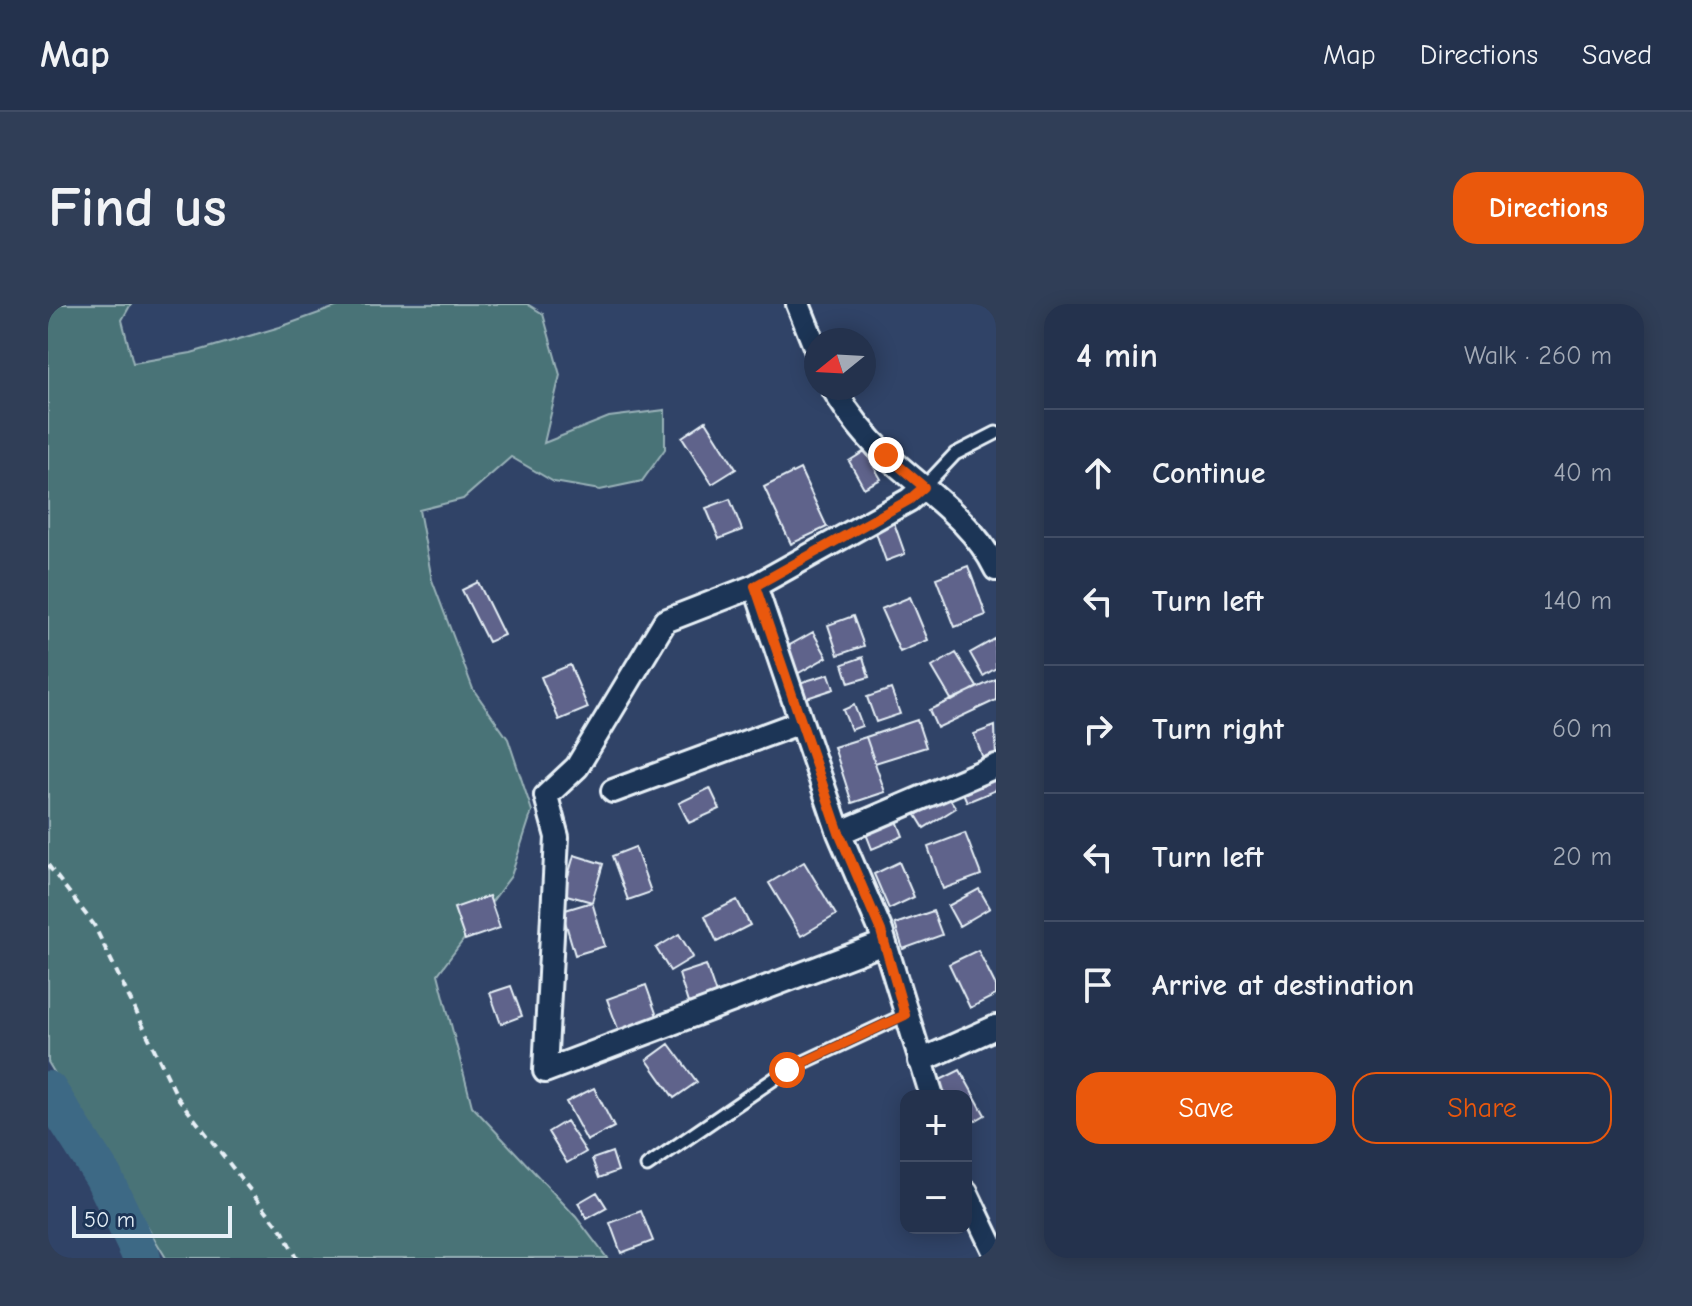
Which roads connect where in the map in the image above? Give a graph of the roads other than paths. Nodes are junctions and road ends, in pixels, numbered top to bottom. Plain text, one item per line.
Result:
1 (798, 304) edge
2 (808, 328) edge
3 (841, 400) edge
4 (996, 433) edge
5 (924, 487) junction
6 (996, 569) edge
7 (755, 586) junction
8 (801, 722) junction
9 (996, 766) edge
10 (613, 791) dead end
11 (839, 833) junction
12 (884, 943) junction
13 (905, 1015) junction
14 (996, 1027) edge
15 (920, 1061) junction
16 (930, 1090) edge
17 (647, 1166) dead end
18 (972, 1205) edge
19 (996, 1255) edge

1 - 2 street
3 - 5 street
4 - 5 lane
5 - 6 street
5 - 7 street
7 - 8 street
7 - 12 street
8 - 10 street
8 - 11 street
9 - 11 street
11 - 12 street
12 - 13 street
13 - 15 street
13 - 17 lane
14 - 15 street
15 - 16 street
18 - 19 street

